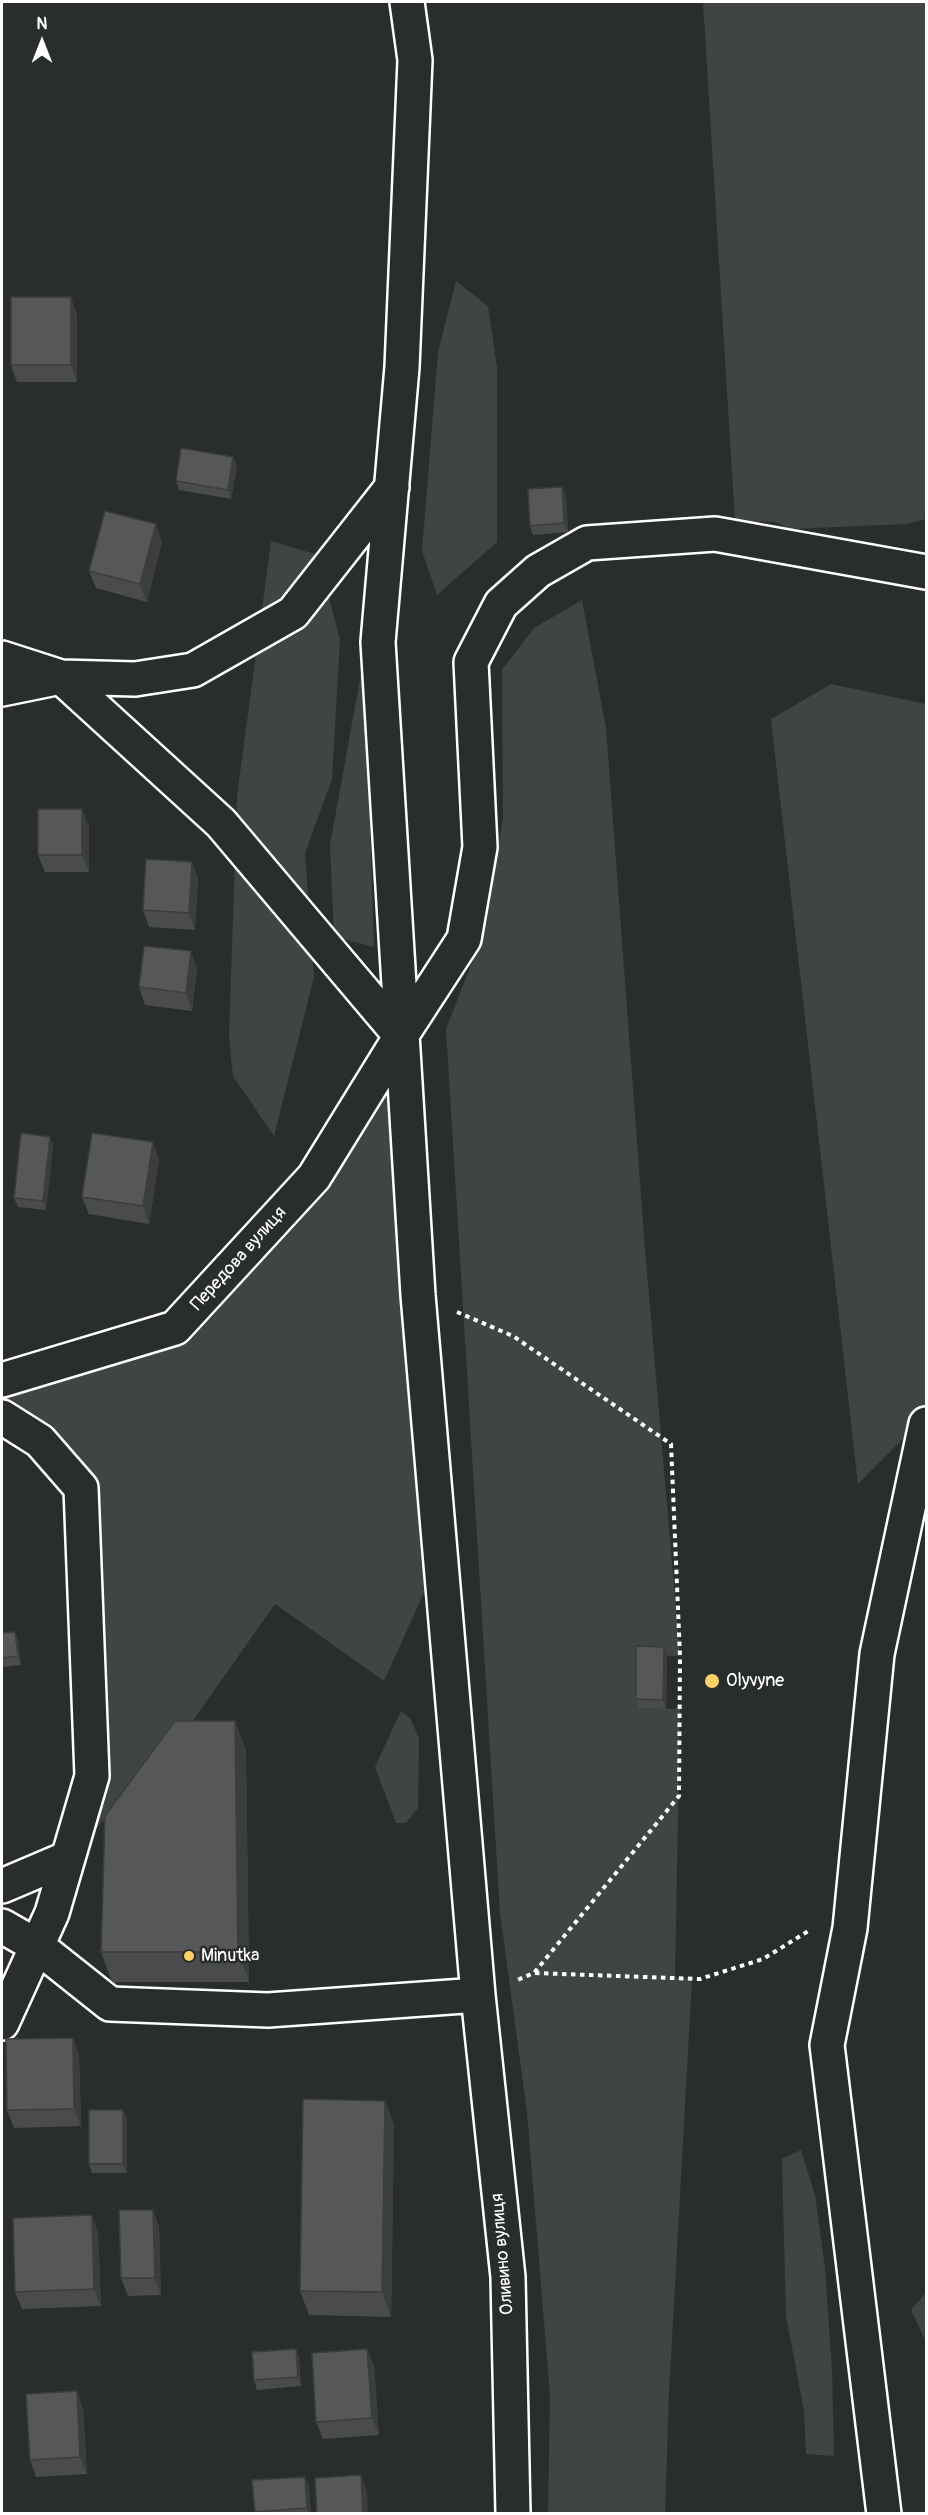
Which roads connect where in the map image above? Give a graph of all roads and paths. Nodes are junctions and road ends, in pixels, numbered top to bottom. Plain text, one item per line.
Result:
1 (407, 2) edge
2 (392, 487) junction
3 (927, 572) edge
4 (2, 658) edge
5 (61, 677) junction
6 (2, 689) edge
7 (401, 1036) junction
8 (418, 1295) junction
9 (2, 1380) edge
10 (2, 1417) edge
11 (927, 1424) edge
12 (68, 1858) junction
13 (2, 1886) edge
14 (854, 1894) junction
15 (2, 1926) edge
16 (37, 1946) junction
17 (534, 1973) junction
18 (478, 1995) junction
19 (2, 2023) edge
20 (513, 2514) edge
21 (884, 2514) edge

1 - 2 street, Оливино вулиця
2 - 5 street
2 - 7 street, Оливино вулиця
3 - 7 street, Передова вулиця
4 - 5 street
5 - 6 street
5 - 7 street
7 - 8 street, Оливино вулиця
7 - 9 street, Передова вулиця
8 - 17 path
8 - 18 street, Оливино вулиця
10 - 12 street
11 - 14 street
12 - 13 street
12 - 16 street
14 - 17 path
14 - 21 street
15 - 16 street
16 - 18 street
16 - 19 street
17 - 18 path
18 - 20 street, Оливино вулиця

